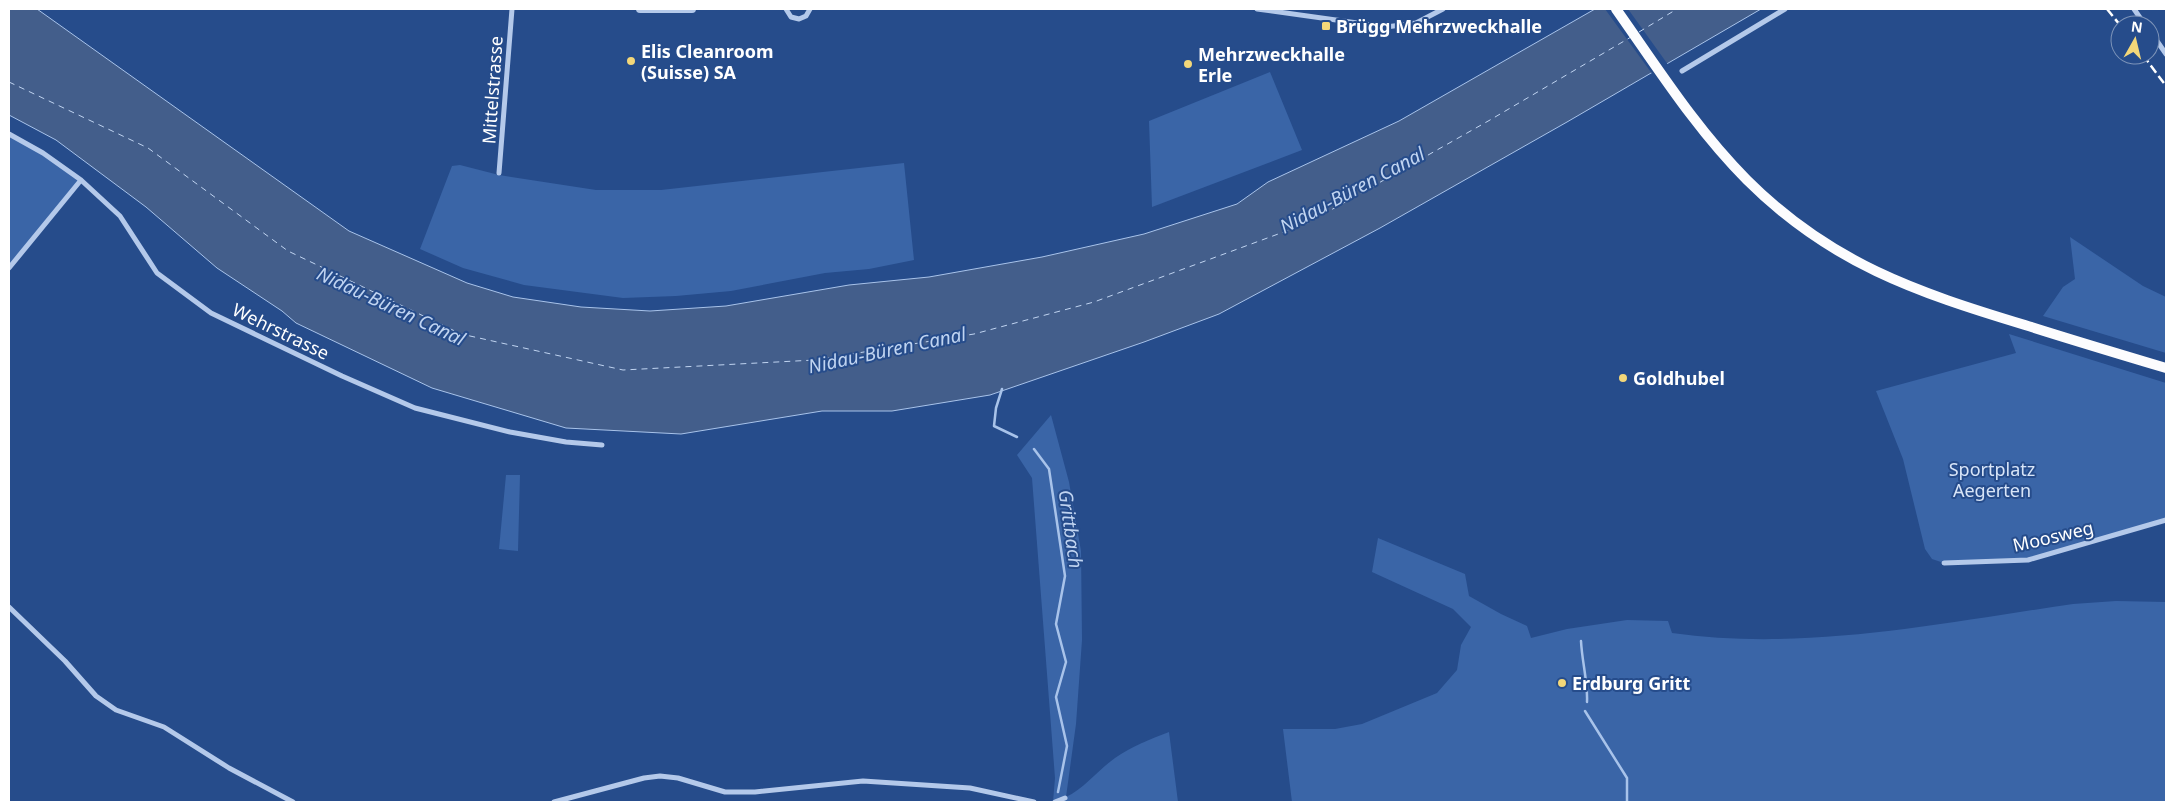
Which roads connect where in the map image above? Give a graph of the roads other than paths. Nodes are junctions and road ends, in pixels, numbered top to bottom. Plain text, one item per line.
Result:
1 (512, 9) edge
2 (640, 9) edge
3 (692, 9) edge
4 (786, 9) edge
5 (810, 9) edge
6 (1257, 9) edge
7 (1443, 9) edge
8 (1616, 9) edge
9 (1784, 9) edge
10 (1682, 71) dead end
11 (9, 134) edge
12 (499, 173) dead end
13 (82, 180) junction
14 (9, 268) edge
15 (2166, 368) edge
16 (602, 445) dead end
17 (2166, 520) edge
18 (1944, 563) dead end
19 (9, 607) edge
20 (1066, 798) dead end
21 (293, 802) edge
22 (554, 802) edge
23 (1034, 802) edge
24 (1056, 802) edge

1 - 12 street, Mittelstrasse
2 - 3 street
4 - 5 street
6 - 7 street
8 - 15 highway
9 - 10 street
11 - 13 street, Wehrstrasse
13 - 14 street
13 - 16 street, Wehrstrasse
17 - 18 street, Moosweg
19 - 21 street
20 - 24 street
22 - 23 street

